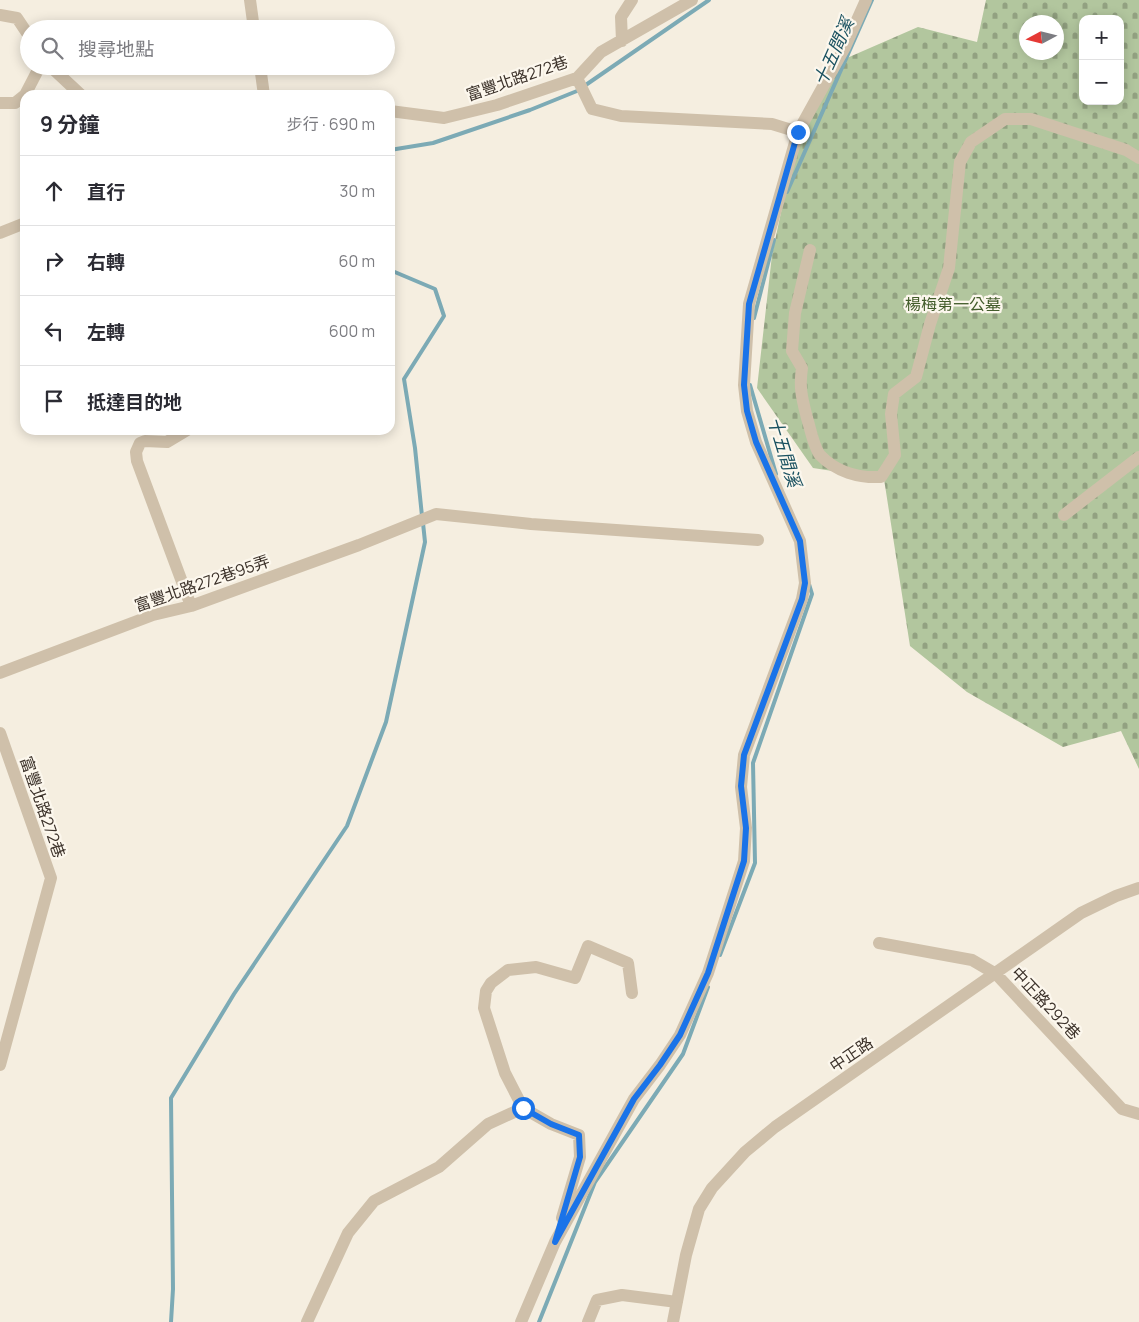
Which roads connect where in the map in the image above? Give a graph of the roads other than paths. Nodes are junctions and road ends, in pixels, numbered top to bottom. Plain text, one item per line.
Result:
1 (250, 0) edge
2 (632, 0) edge
3 (692, 0) edge
4 (866, 0) edge
5 (0, 15) edge
6 (253, 20) edge
7 (20, 22) edge
8 (622, 41) junction
9 (35, 75) edge
10 (59, 75) edge
11 (261, 75) edge
12 (577, 79) junction
13 (28, 90) edge
14 (75, 90) edge
15 (263, 90) edge
16 (20, 99) edge
17 (0, 103) edge
18 (395, 112) edge
19 (798, 132) junction
20 (1139, 158) edge
21 (20, 226) edge
22 (0, 232) edge
23 (810, 250) dead end
24 (179, 435) edge
25 (1139, 457) edge
26 (1064, 515) dead end
27 (758, 540) dead end
28 (192, 606) junction
29 (0, 674) edge
30 (0, 733) edge
31 (1139, 888) edge
32 (879, 943) dead end
33 (996, 974) junction
34 (632, 993) dead end
35 (0, 1065) edge
36 (523, 1108) junction
37 (1139, 1114) edge
38 (555, 1242) junction
39 (677, 1302) junction
40 (307, 1322) edge
41 (521, 1322) edge
42 (588, 1322) edge
43 (673, 1322) edge

1 - 6 street
2 - 8 street
3 - 8 street, 富豐北路272巷
4 - 19 street
5 - 7 street
8 - 12 street, 富豐北路272巷
9 - 13 street
10 - 14 street
11 - 15 street
12 - 18 street, 富豐北路272巷
12 - 19 street
16 - 17 street
19 - 38 street
20 - 23 street
21 - 22 street
24 - 28 street
25 - 26 street
27 - 28 street, 富豐北路272巷95弄
28 - 29 street, 富豐北路272巷95弄
30 - 35 street, 富豐北路272巷
31 - 33 street, 中正路
32 - 33 street, 中正路292巷
33 - 37 street, 中正路292巷
33 - 39 street, 中正路
34 - 36 street
36 - 38 street
36 - 40 street
38 - 41 street
39 - 42 street
39 - 43 street, 中正路

